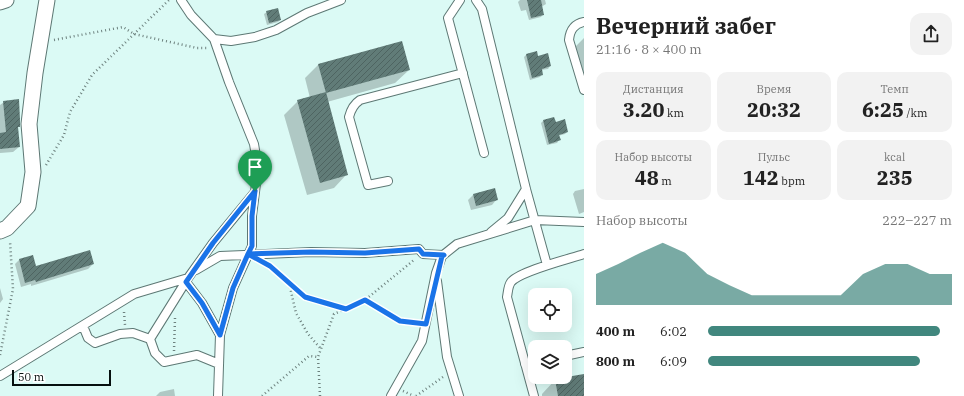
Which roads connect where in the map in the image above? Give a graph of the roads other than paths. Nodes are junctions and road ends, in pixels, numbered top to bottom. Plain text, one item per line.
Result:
1 (6, 0) edge
2 (47, 0) edge
3 (181, 0) edge
4 (340, 0) edge
5 (460, 0) edge
6 (476, 0) edge
7 (0, 2) edge
8 (584, 22) edge
9 (216, 43) junction
10 (463, 73) junction
11 (584, 90) edge
12 (484, 153) dead end
13 (388, 181) dead end
14 (526, 189) junction
15 (255, 191) junction
16 (536, 220) junction
17 (584, 222) edge
18 (4, 229) edge
19 (486, 236) junction
20 (248, 254) junction
21 (584, 254) edge
22 (444, 255) junction
23 (547, 264) junction
24 (193, 271) junction
25 (436, 274) junction
26 (187, 280) junction
27 (84, 326) junction
28 (220, 335) junction
29 (150, 339) junction
30 (584, 352) edge
31 (572, 355) edge
32 (528, 363) edge
33 (219, 364) junction
34 (525, 364) junction
35 (0, 376) edge
36 (218, 396) edge
37 (391, 396) edge
38 (459, 396) edge
39 (534, 396) edge

1 - 7 street
2 - 18 street
3 - 9 lane
4 - 9 lane
5 - 10 lane
6 - 14 lane
8 - 11 lane
9 - 15 lane
10 - 12 lane
10 - 13 lane
14 - 16 lane
14 - 19 lane
15 - 20 lane
15 - 24 lane
16 - 17 lane
16 - 19 lane
16 - 23 lane
19 - 22 lane
20 - 22 lane
20 - 24 lane
20 - 28 lane
21 - 23 lane
22 - 25 lane
23 - 34 lane
24 - 26 lane
25 - 37 lane
25 - 38 lane
26 - 27 lane
26 - 28 lane
26 - 29 lane
27 - 29 lane
27 - 35 lane
28 - 33 lane
29 - 33 lane
30 - 31 lane
32 - 34 lane
33 - 36 lane
34 - 39 lane

